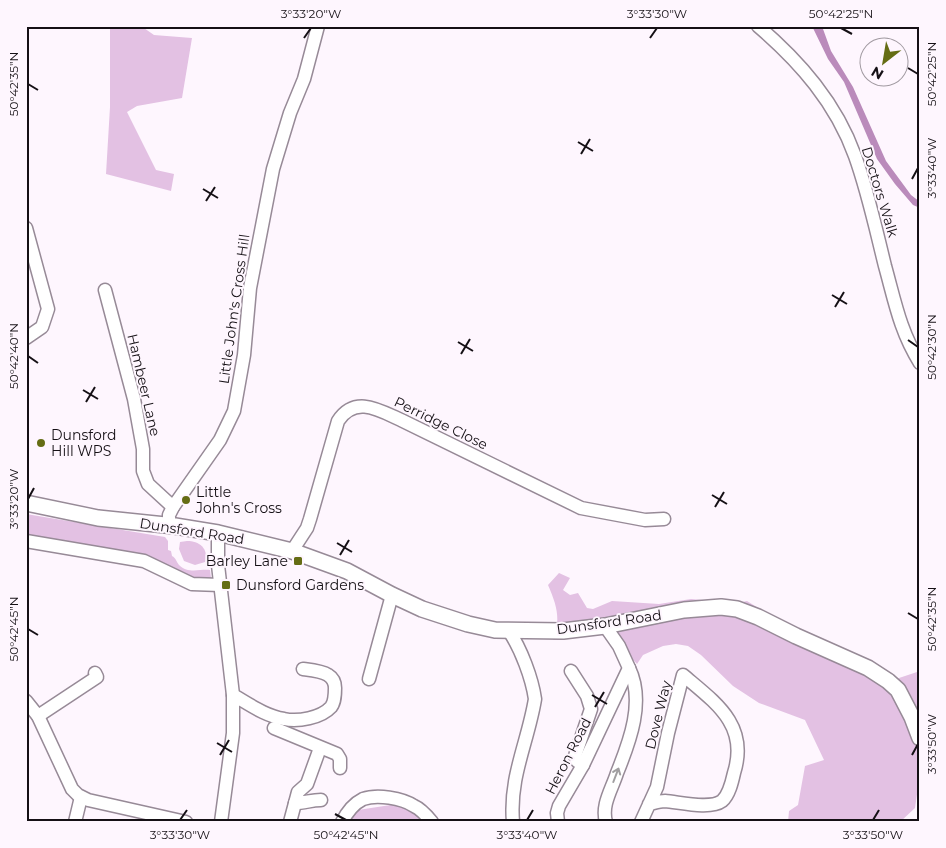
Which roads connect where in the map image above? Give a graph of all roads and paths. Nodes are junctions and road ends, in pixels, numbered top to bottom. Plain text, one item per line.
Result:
1 (318, 26) edge
2 (758, 26) edge
3 (26, 230) edge
4 (105, 290) dead end
5 (26, 338) edge
6 (920, 362) edge
7 (26, 503) edge
8 (172, 507) junction
9 (664, 519) dead end
10 (169, 526) junction
11 (218, 533) junction
12 (26, 541) edge
13 (292, 551) junction
14 (220, 585) junction
15 (392, 595) junction
16 (605, 626) junction
17 (509, 631) junction
18 (629, 668) junction
19 (302, 669) dead end
20 (571, 671) dead end
21 (99, 678) dead end
22 (369, 679) dead end
23 (232, 694) junction
24 (26, 702) edge
25 (38, 716) junction
26 (274, 728) dead end
27 (920, 738) edge
28 (320, 748) junction
29 (583, 765) junction
30 (340, 768) dead end
31 (81, 797) junction
32 (321, 800) dead end
33 (295, 803) junction
34 (649, 804) junction
35 (348, 818) edge
36 (225, 821) edge
37 (75, 822) edge
38 (186, 822) edge
39 (290, 822) edge
40 (432, 822) edge
41 (513, 822) edge
42 (558, 822) edge
43 (606, 822) edge
44 (640, 822) edge

1 - 8 street, Little John's Cross Hill
2 - 6 street, Doctors Walk
3 - 5 street
4 - 8 street, Hambeer Lane
7 - 10 main road, Dunsford Road
8 - 10 street, Little John's Cross Hill
9 - 13 street, Perridge Close
10 - 11 main road, Dunsford Road
11 - 13 main road, Dunsford Road
11 - 14 street
12 - 14 street
13 - 15 main road, Dunsford Road
14 - 23 street
15 - 17 main road, Dunsford Road
15 - 22 street
16 - 17 main road, Dunsford Road
16 - 18 street
16 - 27 main road, Dunsford Road
17 - 41 street
18 - 29 street, Heron Road
43 -> 18 street
19 - 23 street
20 - 29 street
21 - 25 street
23 - 36 street
24 - 25 street
25 - 31 street
26 - 28 street
28 - 30 street
28 - 33 street
29 - 42 street, Heron Road
31 - 37 street
31 - 38 street
32 - 33 street
33 - 39 street
34 - 34 street, Dove Way
34 - 44 street, Dove Way
35 - 40 street

